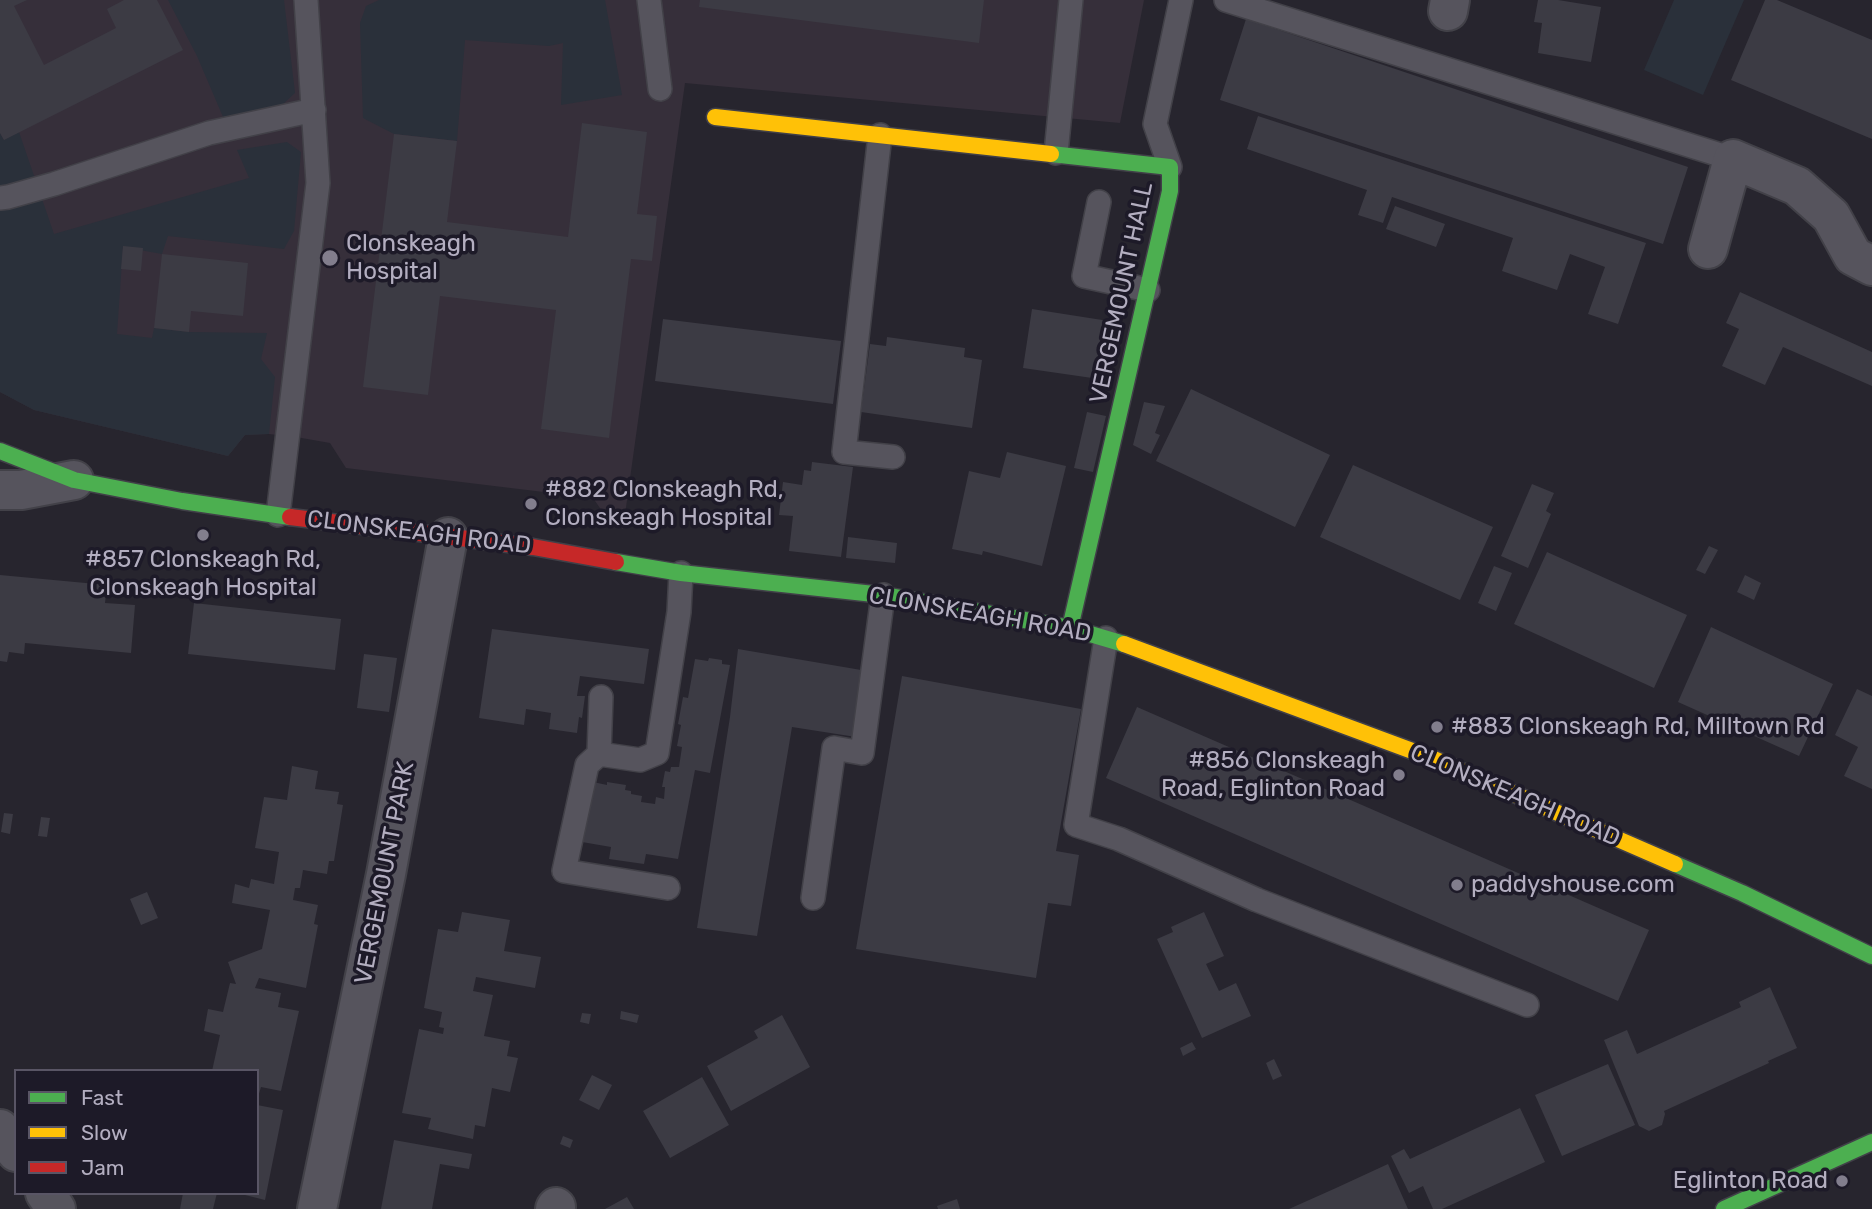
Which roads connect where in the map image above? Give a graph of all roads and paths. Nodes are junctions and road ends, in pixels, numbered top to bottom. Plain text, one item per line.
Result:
1 (306, 0) edge
2 (649, 0) edge
3 (1071, 0) edge
4 (1181, 0) edge
5 (1226, 0) edge
6 (660, 89) dead end
7 (314, 110) junction
8 (715, 117) dead end
9 (880, 135) junction
10 (1056, 153) junction
11 (1733, 159) junction
12 (1170, 167) junction
13 (0, 198) edge
14 (1099, 202) dead end
15 (1708, 249) dead end
16 (1872, 266) edge
17 (1148, 290) junction
18 (0, 451) edge
19 (893, 457) dead end
20 (74, 480) junction
21 (0, 490) edge
22 (278, 515) junction
23 (448, 537) junction
24 (681, 573) junction
25 (883, 595) junction
26 (1070, 628) junction
27 (1106, 638) junction
28 (601, 697) dead end
29 (599, 754) junction
30 (668, 888) dead end
31 (813, 898) dead end
32 (1872, 956) edge
33 (1527, 1005) dead end
34 (0, 1129) edge
35 (1870, 1141) edge
36 (14, 1149) edge
37 (317, 1209) edge
38 (1724, 1209) edge

1 - 7 lane
2 - 6 lane
3 - 10 lane
4 - 12 lane
5 - 11 lane
7 - 13 lane
7 - 22 lane
8 - 9 main road, VERGEMOUNT HALL
9 - 10 main road, VERGEMOUNT HALL
9 - 19 lane
10 - 12 main road, VERGEMOUNT HALL
11 - 15 street
11 - 16 street
12 - 17 main road, VERGEMOUNT HALL
14 - 17 lane
17 - 26 main road, VERGEMOUNT HALL
18 - 20 main road, CLONSKEAGH ROAD
20 - 21 street, CLONSKEAGH ROAD
20 - 22 main road, CLONSKEAGH ROAD
22 - 23 main road, CLONSKEAGH ROAD
23 - 24 main road, CLONSKEAGH ROAD
23 - 37 street, VERGEMOUNT PARK
24 - 25 main road, CLONSKEAGH ROAD
24 - 29 lane
25 - 26 main road, CLONSKEAGH ROAD
25 - 31 lane
26 - 27 main road, CLONSKEAGH ROAD
27 - 32 main road, CLONSKEAGH ROAD
27 - 33 lane
28 - 29 lane
29 - 30 lane
34 - 36 street
35 - 38 main road

